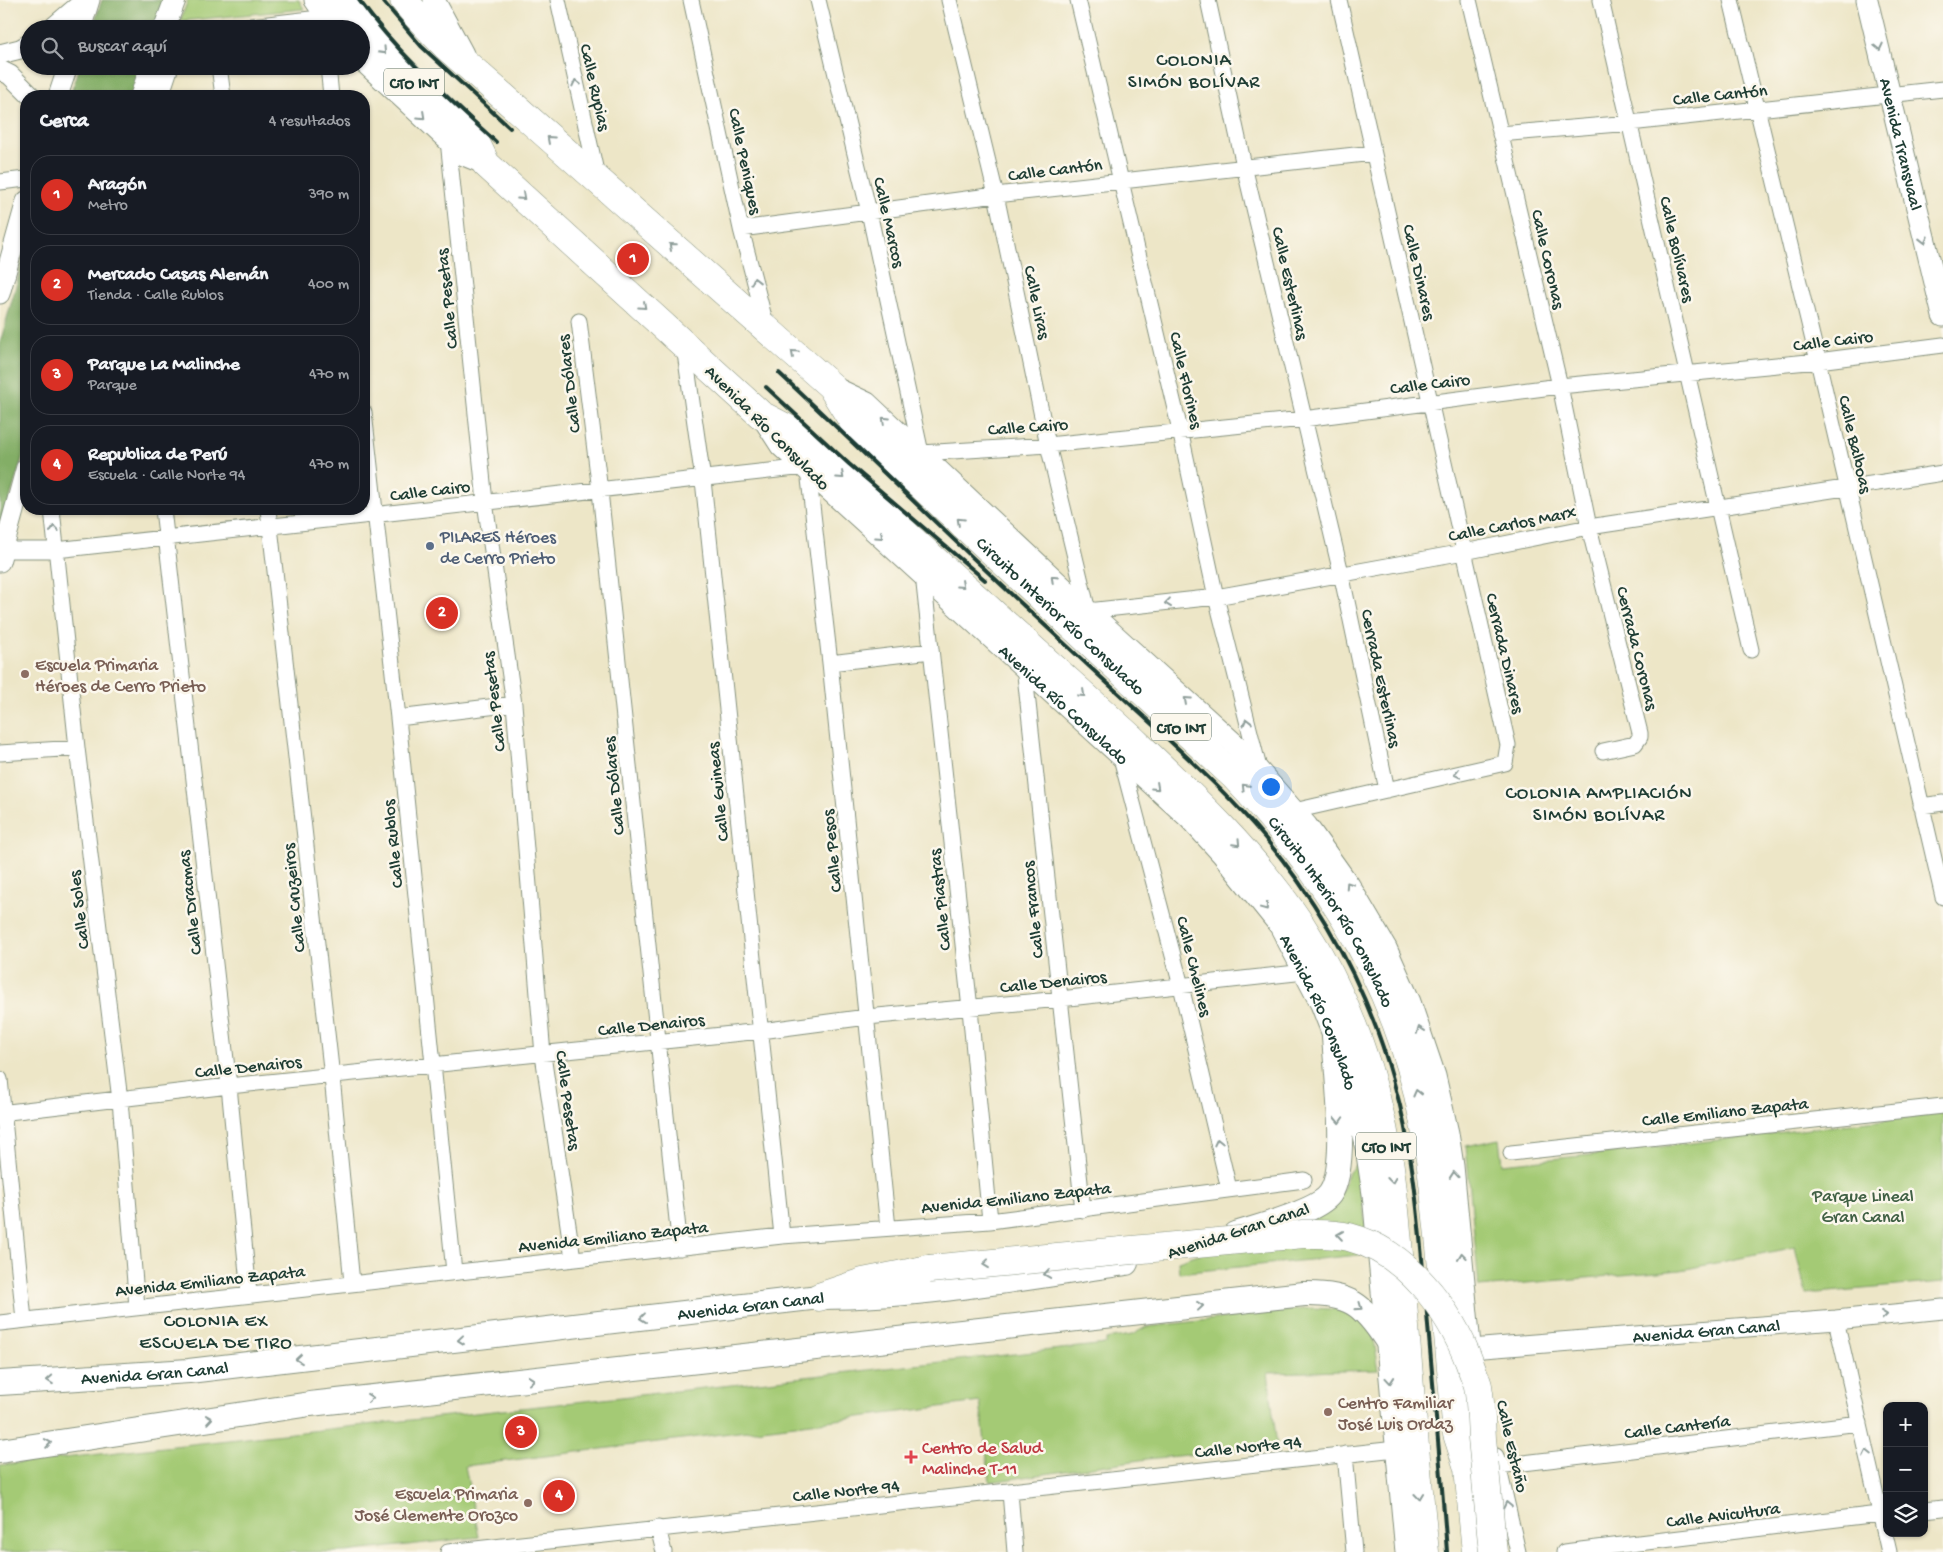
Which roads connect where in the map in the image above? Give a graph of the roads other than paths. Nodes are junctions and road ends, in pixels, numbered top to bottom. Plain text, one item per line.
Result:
1 (85, 0) edge
2 (90, 0) edge
3 (175, 0) edge
4 (315, 0) edge
5 (404, 0) edge
6 (435, 0) edge
7 (558, 0) edge
8 (691, 0) edge
9 (818, 0) edge
10 (949, 0) edge
11 (1078, 0) edge
12 (1208, 0) edge
13 (1339, 0) edge
14 (1469, 0) edge
15 (1601, 0) edge
16 (1732, 0) edge
17 (1868, 0) edge
18 (335, 16) edge
19 (62, 20) edge
20 (83, 20) edge
21 (167, 20) edge
22 (306, 20) edge
23 (370, 37) edge
24 (20, 49) edge
25 (0, 54) edge
26 (370, 67) edge
27 (473, 69) junction
28 (0, 70) edge
29 (65, 75) edge
30 (148, 75) edge
31 (166, 75) edge
32 (220, 75) edge
33 (329, 75) edge
34 (1943, 89) edge
35 (25, 90) edge
36 (60, 90) edge
37 (143, 90) edge
38 (161, 90) edge
39 (221, 90) edge
40 (330, 90) edge
41 (1890, 95) junction
42 (1756, 108) junction
43 (1630, 123) junction
44 (1500, 134) junction
45 (448, 140) junction
46 (1373, 153) junction
47 (486, 164) junction
48 (1244, 166) junction
49 (20, 179) edge
50 (1120, 180) junction
51 (0, 182) edge
52 (598, 182) junction
53 (996, 194) junction
54 (869, 212) junction
55 (20, 222) edge
56 (741, 229) junction
57 (1, 287) edge
58 (1943, 316) edge
59 (579, 321) dead end
60 (767, 328) junction
61 (684, 343) junction
62 (1943, 345) edge
63 (1818, 361) junction
64 (1688, 374) junction
65 (831, 386) junction
66 (1560, 386) junction
67 (1431, 402) junction
68 (761, 415) junction
69 (1303, 419) junction
70 (1180, 430) junction
71 (1048, 445) junction
72 (921, 453) junction
73 (806, 469) junction
74 (1943, 473) edge
75 (370, 474) edge
76 (703, 480) junction
77 (1847, 487) junction
78 (20, 488) edge
79 (600, 491) junction
80 (485, 502) junction
81 (1717, 507) junction
82 (53, 515) edge
83 (164, 515) edge
84 (269, 515) edge
85 (374, 516) junction
86 (270, 527) junction
87 (1589, 527) junction
88 (166, 538) junction
89 (56, 550) junction
90 (1464, 552) junction
91 (1, 554) edge
92 (1341, 573) junction
93 (923, 575) junction
94 (1216, 597) junction
95 (1088, 612) junction
96 (1751, 650) dead end
97 (931, 651) junction
98 (830, 663) junction
99 (1024, 666) junction
100 (514, 704) junction
101 (398, 718) junction
102 (77, 748) junction
103 (1603, 751) dead end
104 (0, 753) edge
105 (1119, 753) junction
106 (1259, 769) junction
107 (1387, 790) junction
108 (1943, 803) edge
109 (1922, 806) junction
110 (1294, 811) junction
111 (1943, 895) edge
112 (1305, 972) junction
113 (1181, 986) junction
114 (1060, 999) junction
115 (970, 1008) junction
116 (867, 1017) junction
117 (761, 1031) junction
118 (1334, 1036) junction
119 (659, 1041) junction
120 (543, 1055) junction
121 (433, 1065) junction
122 (332, 1077) junction
123 (0, 1079) edge
124 (229, 1086) junction
125 (120, 1100) junction
126 (1943, 1106) edge
127 (2, 1113) edge
128 (1511, 1153) dead end
129 (1304, 1180) dead end
130 (1230, 1189) junction
131 (1083, 1210) junction
132 (990, 1221) junction
133 (1448, 1224) junction
134 (888, 1228) junction
135 (1386, 1231) junction
136 (782, 1236) junction
137 (680, 1248) junction
138 (573, 1259) junction
139 (454, 1272) junction
140 (352, 1283) junction
141 (1455, 1291) junction
142 (249, 1294) junction
143 (1393, 1296) junction
144 (819, 1297) junction
145 (137, 1307) junction
146 (1943, 1309) edge
147 (24, 1320) junction
148 (1836, 1320) junction
149 (0, 1323) edge
150 (1387, 1341) junction
151 (1471, 1349) junction
152 (0, 1383) edge
153 (1860, 1423) junction
154 (1396, 1449) junction
155 (0, 1451) edge
156 (1345, 1454) junction
157 (1498, 1466) junction
158 (1468, 1468) junction
159 (1010, 1492) junction
160 (1943, 1508) edge
161 (1883, 1510) edge
162 (1928, 1510) edge
163 (1883, 1514) edge
164 (658, 1528) junction
165 (1887, 1537) edge
166 (448, 1552) edge
167 (664, 1552) edge
168 (1016, 1552) edge
169 (1354, 1552) edge
170 (1406, 1552) edge
171 (1425, 1552) edge
172 (1476, 1552) edge
173 (1493, 1552) edge
174 (1518, 1552) edge
175 (1564, 1552) edge
176 (1889, 1552) edge

1 - 19 street
2 - 20 street
3 - 21 main road
4 - 18 main road, CTO INT
5 - 27 highway, CTO INT
6 - 27 main road, CTO INT
52 -> 7 street, Calle Rupias
8 - 56 street, Calle Peniques
9 - 54 street, Calle Marcos
10 - 53 street, Calle Liras
11 - 50 street, Calle Florines
12 - 48 street, Calle Esterlinas
13 - 46 street, Calle Dinares
14 - 44 street, Calle Coronas
15 - 43 street, Calle Bolívares
16 - 42 street, Calle Balboas
17 -> 41 main road, Avenida Transvaal
18 - 22 street
23 -> 47 highway, CTO INT
24 - 25 street
26 -> 45 main road, Avenida Río Consulado / CTO INT
52 -> 27 highway, CTO INT
28 - 35 street
29 - 36 street
30 - 37 main road
31 - 38 street
32 - 39 street
33 - 40 street
34 - 41 street, Calle Cantón
41 - 42 street, Calle Cantón
41 -> 58 main road, Avenida Transvaal
42 - 43 street, Calle Cantón
42 - 63 street, Calle Balboas
43 - 44 street, Calle Cantón
43 - 64 street, Calle Bolívares
44 - 66 street, Calle Coronas
45 - 47 main road, Avenida Río Consulado / CTO INT
45 - 80 street, Calle Pesetas
46 - 48 street, Calle Cantón
46 - 67 street, Calle Dinares
47 -> 61 highway, Avenida Río Consulado / CTO INT
48 - 50 street, Calle Cantón
48 - 69 street, Calle Esterlinas
49 - 51 street
50 - 53 street, Calle Cantón
50 - 70 street, Calle Florines
60 -> 52 highway, CTO INT
53 - 54 street, Calle Cantón
53 - 71 street, Calle Liras
54 - 56 street, Calle Cantón
54 - 72 street, Calle Marcos
55 - 57 street
60 -> 56 street, Calle Peniques
59 - 79 street, Calle Dólares
65 -> 60 highway, CTO INT
61 - 68 highway, Avenida Río Consulado / CTO INT
61 - 76 street, Calle Guineas
62 - 63 street, Calle Cairo
63 - 64 street, Calle Cairo
63 - 77 street, Calle Balboas
64 - 66 street, Calle Cairo
64 - 81 street, Calle Bolívares
72 -> 65 main road, CTO INT
133 -> 65 highway, Circuito Interior Río Consulado / CTO INT
66 - 67 street, Calle Cairo
66 - 87 street, Calle Coronas
67 - 69 street, Calle Cairo
67 - 90 street, Calle Dinares
68 - 73 main road, Avenida Río Consulado / CTO INT
68 -> 135 highway, Circuito Interior Río Consulado / CTO INT
69 - 70 street, Calle Cairo
69 - 92 street, Calle Esterlinas
70 - 71 street, Calle Cairo
70 - 94 street, Calle Florines
71 - 72 street, Calle Cairo
71 - 95 street, Calle Liras
95 -> 72 main road, CTO INT
73 - 76 street, Calle Cairo
73 -> 93 main road, Avenida Río Consulado / CTO INT
73 - 98 street, Calle Pesos
74 - 77 street, Calle Carlos Marx
75 - 85 street, Calle Rublos
76 - 79 street, Calle Cairo
76 - 117 street, Calle Guineas
77 - 81 street, Calle Carlos Marx
77 - 109 street, Calle Balboas
78 - 91 street
79 - 80 street, Calle Cairo
79 - 119 street, Calle Dólares
80 - 85 street, Calle Cairo
80 - 100 street, Calle Pesetas
81 - 87 street, Calle Carlos Marx
81 - 96 street, Calle Bolívares
89 -> 82 street, Calle Soles
83 - 88 street, Calle Dracmas
84 - 86 street, Calle Cruzeiros
85 - 86 street, Calle Cairo
85 - 101 street, Calle Rublos
86 - 88 street, Calle Cairo
86 - 122 street, Calle Cruzeiros
87 - 90 street, Calle Carlos Marx
87 - 103 street, Cerrada Coronas
88 - 89 street, Calle Cairo
88 - 124 street, Calle Dracmas
89 - 91 street, Calle Cairo
89 - 102 street, Calle Soles
90 - 92 street, Calle Carlos Marx
90 -> 107 street, Cerrada Dinares
92 - 94 street, Calle Carlos Marx
92 - 107 street, Cerrada Esterlinas
93 - 97 street, Calle Piastras
93 - 99 main road, Avenida Río Consulado / CTO INT
94 -> 95 street, Calle Carlos Marx
106 -> 94 street, Calle Florines
106 -> 95 main road, CTO INT
97 - 98 street
97 - 115 street, Calle Piastras
98 - 116 street, Calle Pesos
99 - 105 main road, Avenida Río Consulado / CTO INT
99 - 114 street, Calle Francos
100 - 101 street
100 - 120 street, Calle Pesetas
101 - 121 street, Calle Rublos
102 - 104 street
102 - 125 street, Calle Soles
105 -> 112 main road, Avenida Río Consulado / CTO INT
105 - 113 street, Calle Chelines
106 - 110 main road, CTO INT
107 - 110 street
108 - 109 street
109 - 111 street, Calle Balboas
133 -> 110 main road, CTO INT
112 - 113 street, Calle Denairos
112 - 118 main road, Avenida Río Consulado / CTO INT
113 - 114 street, Calle Denairos
130 -> 113 street, Calle Chelines
114 - 115 street, Calle Denairos
114 - 131 street, Calle Francos
115 - 116 street, Calle Denairos
115 - 132 street, Calle Piastras
116 - 117 street, Calle Denairos
116 - 134 street, Calle Pesos
117 - 119 street, Calle Denairos
117 - 136 street, Calle Guineas
118 - 135 main road, Avenida Río Consulado / CTO INT
118 -> 144 main road, Avenida Gran Canal
119 - 120 street, Calle Denairos
119 - 137 street, Calle Dólares
120 - 121 street, Calle Denairos
120 - 138 street, Calle Pesetas
121 - 122 street, Calle Denairos
121 - 139 street, Calle Rublos
122 - 124 street, Calle Denairos
122 - 140 street, Calle Cruzeiros
123 - 127 street
124 - 125 street, Calle Denairos
124 - 142 street, Calle Dracmas
125 - 127 street, Calle Denairos
125 - 145 street, Calle Soles
126 - 128 street, Calle Emiliano Zapata
127 - 147 street
129 - 130 street, Avenida Emiliano Zapata
130 - 131 street, Avenida Emiliano Zapata
131 - 132 street, Avenida Emiliano Zapata
132 - 134 street, Avenida Emiliano Zapata
141 -> 133 highway, Circuito Interior Río Consulado / CTO INT
134 - 136 street, Avenida Emiliano Zapata
135 - 143 highway, Circuito Interior Río Consulado / CTO INT
136 - 137 street, Avenida Emiliano Zapata
137 - 138 street, Avenida Emiliano Zapata
138 - 139 street, Avenida Emiliano Zapata
139 - 140 street, Avenida Emiliano Zapata
140 - 142 street, Avenida Emiliano Zapata
141 - 151 main road, CTO INT
141 - 158 highway, Circuito Interior Río Consulado / CTO INT
142 - 145 street, Avenida Emiliano Zapata
143 - 150 main road, CTO INT
143 -> 171 highway, Circuito Interior Río Consulado / CTO INT
144 -> 152 main road, Avenida Gran Canal
173 -> 144 highway, bridge
145 - 147 street, Avenida Emiliano Zapata
148 -> 146 street, Avenida Gran Canal
147 - 149 street, Avenida Emiliano Zapata
148 - 151 street, Avenida Gran Canal
148 - 153 street
150 -> 154 main road, CTO INT
155 -> 150 main road
151 - 157 street, Calle Estaño
151 - 158 main road, CTO INT
153 - 157 street, Calle Cantería
161 -> 153 street
154 - 156 street, Calle Norte 94
154 - 170 main road, CTO INT
156 - 159 street, Calle Norte 94
156 - 169 street
174 -> 157 street, Calle Estaño
158 - 172 highway, CTO INT
159 - 164 street, Calle Norte 94
159 - 168 street
160 - 162 street
163 - 175 street, Calle Avicultura
164 - 166 street, Calle Norte 94
164 - 167 street
165 - 176 street

